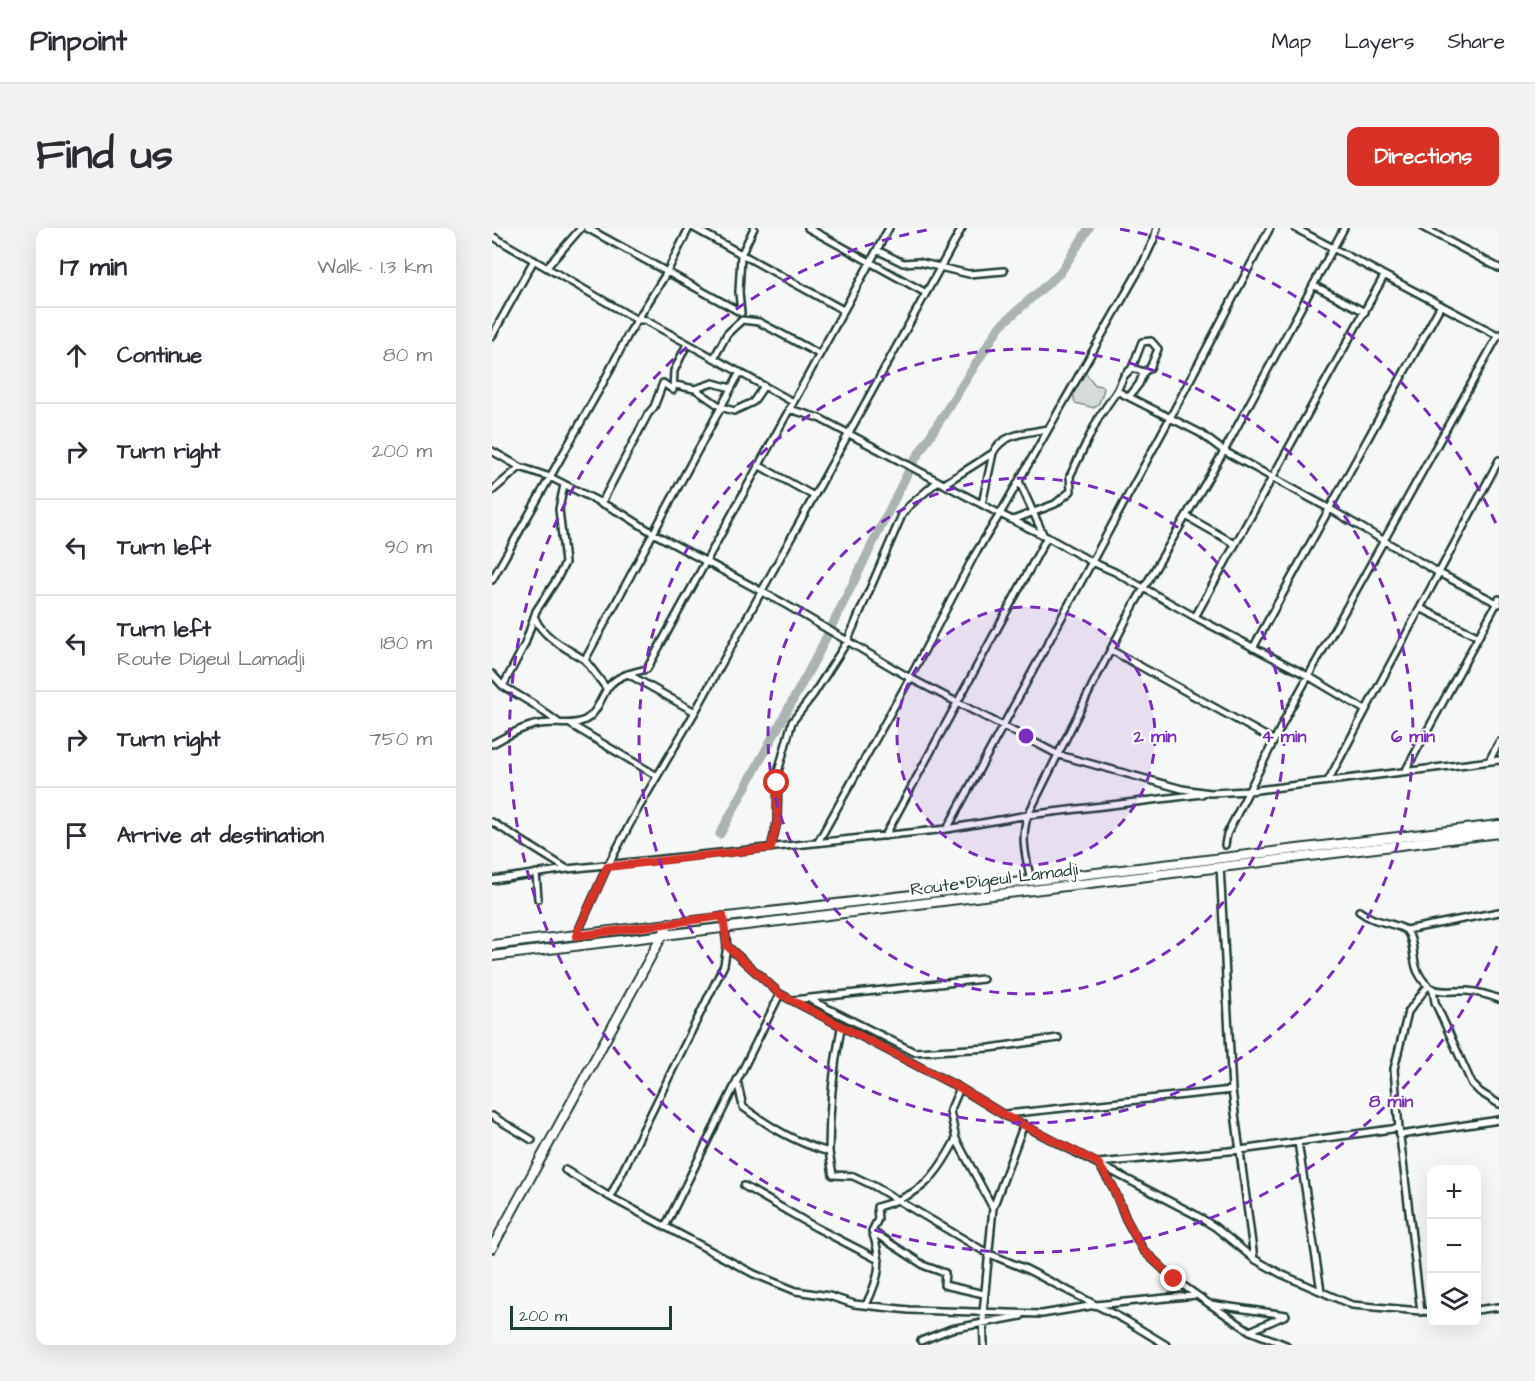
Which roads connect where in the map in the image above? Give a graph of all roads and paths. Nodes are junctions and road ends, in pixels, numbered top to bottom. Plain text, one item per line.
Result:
1 (581, 228) edge
2 (587, 228) edge
3 (689, 228) edge
4 (694, 228) edge
5 (754, 228) edge
6 (808, 228) edge
7 (889, 228) edge
8 (962, 228) edge
9 (1157, 228) edge
10 (1270, 228) edge
11 (1295, 228) edge
12 (1344, 228) edge
13 (1425, 228) edge
14 (820, 231) edge
15 (492, 236) edge
16 (1332, 249) junction
17 (877, 250) junction
18 (741, 255) junction
19 (534, 260) junction
20 (870, 262) junction
21 (547, 267) junction
22 (940, 267) junction
23 (1499, 268) edge
24 (1004, 271) dead end
25 (667, 272) junction
26 (1384, 276) junction
27 (1313, 285) junction
28 (926, 293) junction
29 (1441, 305) junction
30 (843, 310) junction
31 (740, 312) junction
32 (1365, 312) junction
33 (638, 320) junction
34 (742, 320) junction
35 (1499, 335) edge
36 (492, 336) edge
37 (687, 344) junction
38 (819, 354) junction
39 (714, 358) junction
40 (1132, 368) junction
41 (740, 372) junction
42 (1144, 372) junction
43 (675, 385) junction
44 (764, 386) junction
45 (695, 388) junction
46 (731, 388) junction
47 (1117, 391) junction
48 (1129, 397) junction
49 (793, 402) junction
50 (721, 407) junction
51 (789, 409) junction
52 (1170, 418) junction
53 (1048, 429) junction
54 (849, 432) junction
55 (492, 451) edge
56 (1224, 451) junction
57 (993, 453) junction
58 (1499, 460) edge
59 (758, 465) junction
60 (520, 467) junction
61 (550, 477) junction
62 (1273, 478) junction
63 (938, 481) junction
64 (1019, 482) junction
65 (944, 484) junction
66 (564, 485) junction
67 (492, 491) edge
68 (814, 496) junction
69 (601, 504) junction
70 (982, 504) junction
71 (1330, 509) junction
72 (1033, 511) junction
73 (1000, 514) junction
74 (1186, 516) junction
75 (1013, 520) junction
76 (652, 533) junction
77 (1045, 536) junction
78 (1383, 542) junction
79 (1236, 544) junction
80 (706, 562) junction
81 (1092, 562) junction
82 (1439, 573) junction
83 (492, 580) edge
84 (1144, 588) junction
85 (761, 592) junction
86 (1498, 602) edge
87 (1420, 608) junction
88 (534, 616) junction
89 (1195, 617) junction
90 (1477, 636) junction
91 (847, 642) junction
92 (1253, 648) junction
93 (1111, 650) junction
94 (585, 660) junction
95 (492, 674) edge
96 (628, 674) junction
97 (1308, 676) junction
98 (910, 678) junction
99 (503, 686) junction
100 (607, 689) junction
101 (957, 703) junction
102 (1365, 710) junction
103 (695, 712) junction
104 (560, 724) junction
105 (570, 724) junction
106 (1003, 727) junction
107 (1274, 740) junction
108 (1499, 742) edge
109 (492, 744) edge
110 (1059, 755) junction
111 (1499, 760) edge
112 (1489, 761) junction
113 (1406, 770) junction
114 (657, 776) junction
115 (1328, 781) junction
116 (1249, 791) junction
117 (1210, 793) junction
118 (1028, 815) junction
119 (492, 822) edge
120 (1499, 825) edge
121 (947, 829) junction
122 (1499, 833) edge
123 (885, 836) junction
124 (818, 842) junction
125 (1225, 846) dead end
126 (771, 848) junction
127 (1220, 863) junction
128 (607, 867) junction
129 (567, 869) junction
130 (536, 873) junction
131 (492, 880) edge
132 (1031, 880) junction
133 (538, 899) dead end
134 (1359, 911) dead end
135 (1499, 912) edge
136 (723, 916) junction
137 (669, 923) junction
138 (725, 927) junction
139 (1406, 930) junction
140 (662, 935) junction
141 (576, 936) junction
142 (492, 945) edge
143 (727, 946) junction
144 (492, 956) edge
145 (983, 980) dead end
146 (1430, 989) junction
147 (780, 994) junction
148 (807, 998) junction
149 (1499, 999) edge
150 (791, 1000) junction
151 (841, 1028) junction
152 (1058, 1038) dead end
153 (737, 1080) junction
154 (960, 1088) junction
155 (1232, 1090) junction
156 (1499, 1104) edge
157 (1004, 1115) junction
158 (492, 1116) edge
159 (1499, 1120) edge
160 (1024, 1124) junction
161 (1399, 1128) junction
162 (1400, 1135) junction
163 (956, 1139) junction
164 (532, 1140) dead end
165 (1298, 1142) junction
166 (1240, 1150) junction
167 (829, 1152) junction
168 (1098, 1163) junction
169 (565, 1170) dead end
170 (744, 1186) dead end
171 (610, 1197) junction
172 (900, 1201) junction
173 (993, 1208) junction
174 (664, 1227) junction
175 (872, 1231) junction
176 (492, 1248) edge
177 (987, 1252) junction
178 (1254, 1259) junction
179 (879, 1260) junction
180 (1321, 1291) junction
181 (984, 1294) junction
182 (1197, 1295) junction
183 (1208, 1303) junction
184 (866, 1305) junction
185 (1096, 1305) junction
186 (1499, 1307) edge
187 (1481, 1309) edge
188 (1422, 1312) junction
189 (1427, 1312) edge
190 (983, 1313) junction
191 (1032, 1314) junction
192 (983, 1324) junction
193 (1250, 1331) junction
194 (921, 1341) dead end
195 (984, 1345) edge
196 (1166, 1345) edge
197 (1286, 1345) edge

1 - 21 street
2 - 25 street
3 - 25 street
4 - 18 street
5 - 18 street
6 - 14 street
7 - 17 street
8 - 22 street
9 - 53 street
10 - 52 street
11 - 16 street
12 - 16 street
13 - 23 street
14 - 20 street
15 - 19 street
16 - 26 street
16 - 27 street
17 - 20 street
17 - 22 street
18 - 30 street
18 - 31 street
19 - 21 street
19 - 36 street
20 - 28 street
20 - 30 street
21 - 33 street
22 - 24 street
22 - 28 street
25 - 31 street
25 - 33 street
26 - 29 street
26 - 32 street
27 - 32 street
27 - 56 street
28 - 54 street
29 - 35 street
29 - 71 street
30 - 38 street
31 - 34 street
32 - 62 street
33 - 37 street
33 - 61 street
34 - 38 street
34 - 39 street
35 - 78 street
37 - 39 street
37 - 43 street
38 - 49 street
39 - 41 street
40 - 42 street
40 - 42 street
40 - 47 street
41 - 44 street
41 - 46 street
42 - 48 street
43 - 45 street
43 - 69 street
44 - 49 street
44 - 50 street
45 - 46 street
45 - 50 street
46 - 50 street
47 - 48 street
47 - 72 street
48 - 52 street
49 - 51 street
50 - 76 street
51 - 54 street
51 - 59 street
52 - 56 street
52 - 81 street
53 - 57 street
53 - 64 street
54 - 63 street
54 - 68 street
55 - 60 street
56 - 62 street
56 - 74 street
57 - 65 street
57 - 70 street
58 - 82 street
59 - 68 street
59 - 80 street
60 - 61 street
60 - 67 street
61 - 66 street
61 - 83 street
62 - 71 street
62 - 79 street
63 - 65 street
63 - 91 street
64 - 72 street
64 - 73 street
65 - 70 street
66 - 69 street
66 - 88 street
68 - 85 street
69 - 76 street
70 - 73 street
71 - 78 street
71 - 92 street
72 - 75 street
72 - 77 street
73 - 75 street
73 - 98 street
74 - 79 street
74 - 84 street
75 - 77 street
76 - 80 street
76 - 94 street
77 - 81 street
77 - 101 street
78 - 82 street
78 - 97 street
79 - 89 street
80 - 85 street
80 - 96 street
81 - 84 street
81 - 106 street
82 - 86 street
82 - 87 street
84 - 89 street
84 - 93 street
85 - 91 street
85 - 103 street
86 - 90 street
87 - 90 street
87 - 102 street
88 - 94 street
88 - 99 street
89 - 92 street
90 - 113 street
91 - 98 street
91 - 126 street
92 - 97 street
93 - 107 street
93 - 110 street
94 - 100 street
95 - 99 street
96 - 100 street
96 - 103 street
97 - 102 street
97 - 107 street
98 - 101 street
98 - 124 street
99 - 104 street
100 - 105 street
101 - 106 street
101 - 123 street
102 - 115 street
103 - 114 street
104 - 105 street
104 - 109 street
105 - 114 street
106 - 110 street
106 - 121 street
107 - 116 street
108 - 112 street
110 - 117 street
110 - 118 street
111 - 112 street
112 - 113 street
113 - 115 street
114 - 128 street
115 - 116 street
116 - 117 street
116 - 125 street
117 - 118 street
118 - 121 street
118 - 132 street
119 - 129 street
120 - 127 main road, Route Digeul Lamadji
121 - 123 street
122 - 127 main road, Route Digeul Lamadji
123 - 124 street
124 - 126 street
126 - 128 street
127 - 132 main road, Route Digeul Lamadji
127 - 138 main road, Route Digeul Lamadji
127 - 155 street
128 - 129 street
128 - 141 street
129 - 130 street
130 - 131 street
130 - 133 street
132 - 136 main road, Route Digeul Lamadji
134 - 139 street
135 - 139 street
136 - 137 main road, Route Digeul Lamadji
136 - 138 street
137 - 140 main road
137 - 141 main road, Route Digeul Lamadji
138 - 140 main road, Route Digeul Lamadji
138 - 143 street
139 - 146 street
140 - 144 main road, Route Digeul Lamadji
140 - 176 main road
141 - 142 main road, Route Digeul Lamadji
143 - 147 street
143 - 171 street
145 - 148 street
146 - 149 street
146 - 156 street
146 - 161 street
147 - 150 street
147 - 153 street
148 - 150 street
148 - 152 street
150 - 151 street
151 - 154 street
151 - 167 street
153 - 167 street
153 - 174 street
154 - 157 street
154 - 163 street
155 - 157 street
155 - 166 street
157 - 160 street
158 - 164 street
159 - 162 street
160 - 168 street
160 - 173 street
161 - 162 street
161 - 165 street
162 - 188 street
163 - 172 street
163 - 173 street
165 - 166 street
165 - 180 street
166 - 168 street
166 - 178 street
167 - 172 street
168 - 178 street
168 - 182 street
169 - 171 street
170 - 179 street
171 - 174 street
172 - 175 street
172 - 177 street
173 - 177 street
174 - 184 street
175 - 179 street
175 - 181 street
177 - 181 street
177 - 185 street
178 - 180 street
179 - 184 street
180 - 188 street
181 - 190 street
182 - 183 street
182 - 185 street
183 - 193 street
183 - 193 street
184 - 190 street
185 - 191 street
185 - 196 street
186 - 187 street
188 - 189 street
190 - 191 street
190 - 192 street
191 - 192 street
192 - 194 street
192 - 195 street
193 - 197 street

